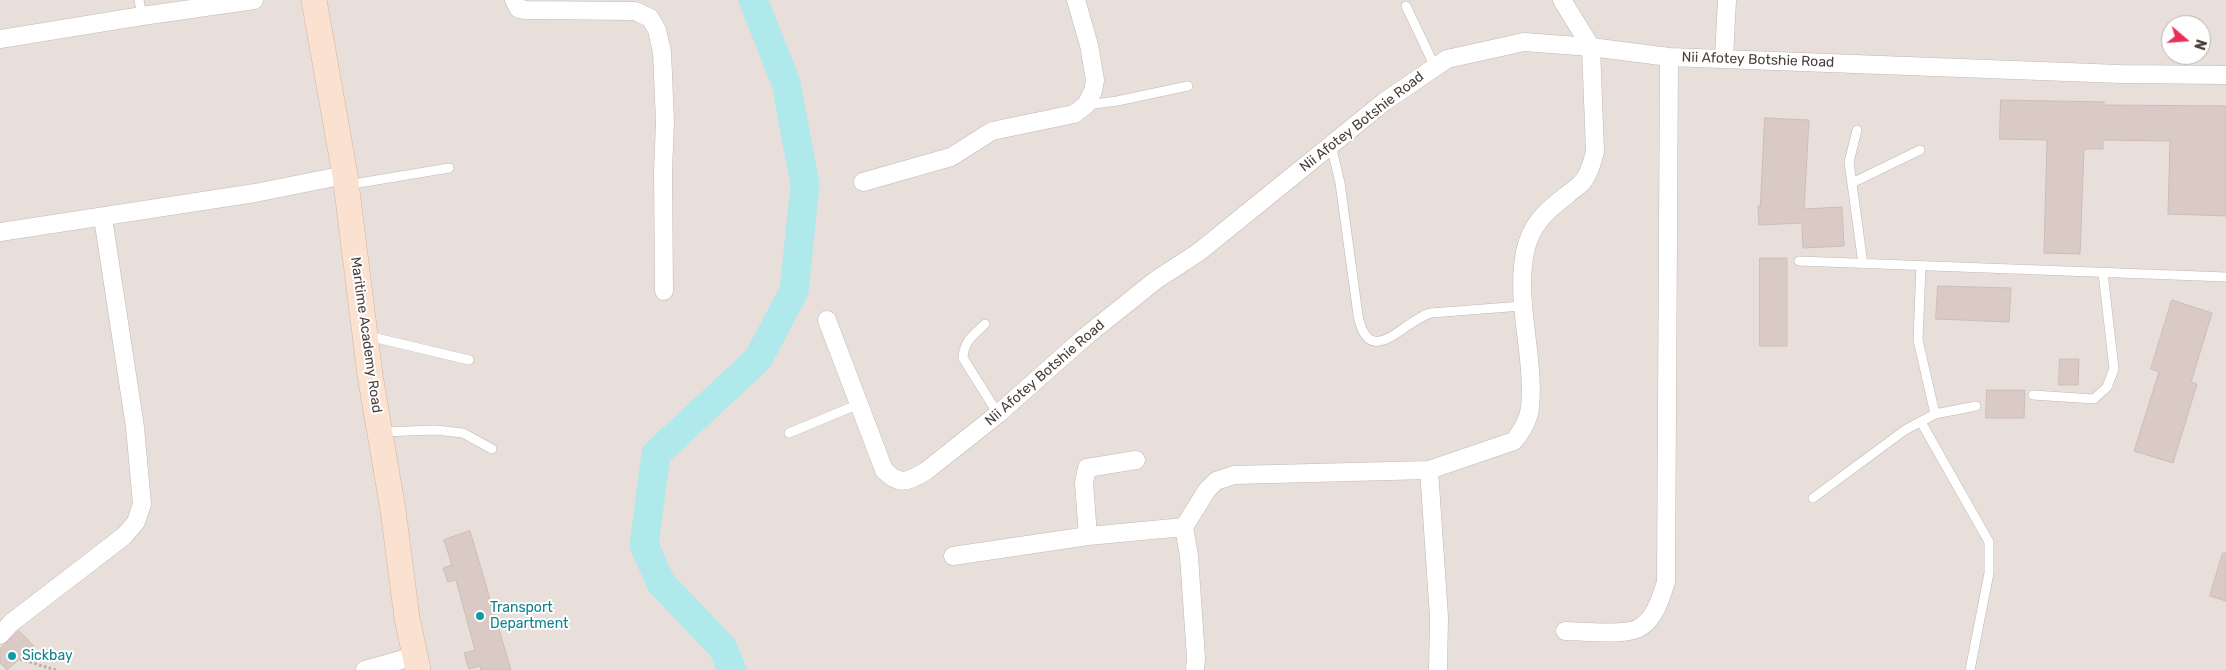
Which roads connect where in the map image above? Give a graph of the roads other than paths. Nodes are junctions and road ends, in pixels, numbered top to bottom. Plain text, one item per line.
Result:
1 (254, 0) edge
2 (314, 0) edge
3 (514, 0) edge
4 (1076, 0) edge
5 (1562, 0) edge
6 (1727, 0) edge
7 (1406, 6) dead end
8 (141, 8) edge
9 (0, 39) edge
10 (1591, 47) junction
11 (1669, 57) junction
12 (1724, 57) junction
13 (1435, 67) junction
14 (2226, 75) edge
15 (1188, 86) dead end
16 (1086, 105) junction
17 (1857, 130) dead end
18 (1331, 145) junction
19 (1920, 150) dead end
20 (449, 168) dead end
21 (346, 180) junction
22 (863, 182) dead end
23 (1852, 182) junction
24 (103, 218) junction
25 (0, 232) edge
26 (1799, 261) dead end
27 (1863, 264) junction
28 (1922, 266) junction
29 (2103, 273) junction
30 (2226, 277) edge
31 (664, 291) dead end
32 (1522, 306) junction
33 (826, 320) dead end
34 (985, 324) dead end
35 (365, 336) junction
36 (469, 360) dead end
37 (2033, 395) dead end
38 (859, 404) junction
39 (1976, 406) dead end
40 (998, 414) junction
41 (1936, 414) junction
42 (1921, 422) junction
43 (380, 432) junction
44 (790, 433) dead end
45 (492, 449) dead end
46 (1136, 460) dead end
47 (1429, 470) junction
48 (1813, 498) dead end
49 (1184, 527) junction
50 (1088, 536) junction
51 (953, 556) dead end
52 (1565, 631) dead end
53 (0, 635) edge
54 (417, 663) edge
55 (365, 670) edge
56 (1194, 670) edge
57 (1438, 670) edge
58 (1970, 670) edge

1 - 8 street
2 - 21 street, Maritime Academy Road
3 - 31 street
4 - 16 street
5 - 10 street
6 - 12 street
7 - 13 lane
8 - 9 street
10 - 11 street, Nii Afotey Botshie Road
10 - 13 street, Nii Afotey Botshie Road
10 - 32 street
11 - 12 street, Nii Afotey Botshie Road
11 - 52 street
12 - 14 street, Nii Afotey Botshie Road
13 - 18 street, Nii Afotey Botshie Road
15 - 16 lane
16 - 22 street
17 - 23 lane
18 - 32 lane
18 - 40 street, Nii Afotey Botshie Road
19 - 23 lane
20 - 21 lane
21 - 24 street
21 - 35 street, Maritime Academy Road
23 - 27 lane
24 - 25 street
24 - 53 street
26 - 27 lane
27 - 28 lane
28 - 29 lane
28 - 41 lane
29 - 30 lane
29 - 37 lane
32 - 47 street
33 - 38 street, Nii Afotey Botshie Road
34 - 40 lane
35 - 36 lane
35 - 43 street, Maritime Academy Road
38 - 40 street, Nii Afotey Botshie Road
38 - 44 lane
39 - 41 lane
41 - 42 lane
42 - 48 lane
42 - 58 lane
43 - 45 lane
43 - 54 street, Maritime Academy Road
46 - 50 street
47 - 49 street
47 - 57 street
49 - 50 street
49 - 56 street
50 - 51 street
54 - 55 street

